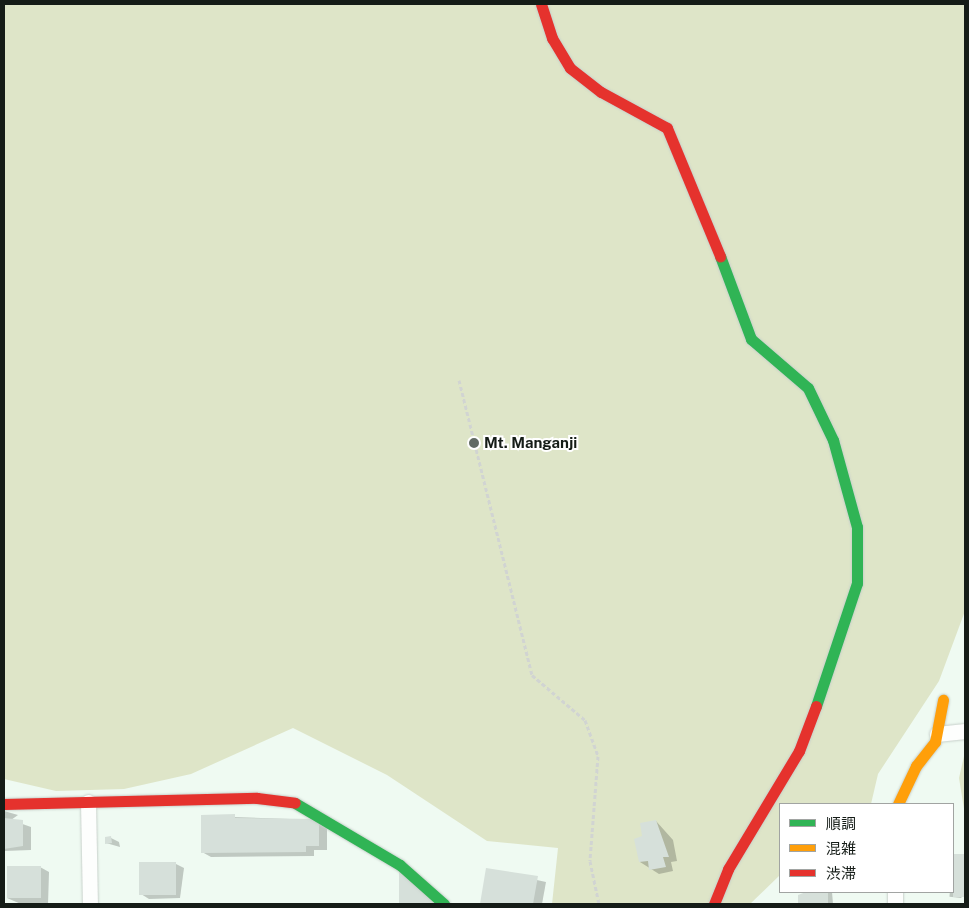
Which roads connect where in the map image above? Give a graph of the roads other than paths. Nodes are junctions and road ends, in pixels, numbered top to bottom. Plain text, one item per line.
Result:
1 (541, 4) edge
2 (943, 700) dead end
3 (965, 731) edge
4 (937, 734) junction
5 (88, 802) junction
6 (899, 803) edge
7 (4, 804) edge
8 (90, 904) edge
9 (444, 904) edge
10 (714, 904) edge

1 - 10 street
2 - 4 street
3 - 4 street
4 - 6 street
5 - 7 street
5 - 8 street
5 - 9 street

